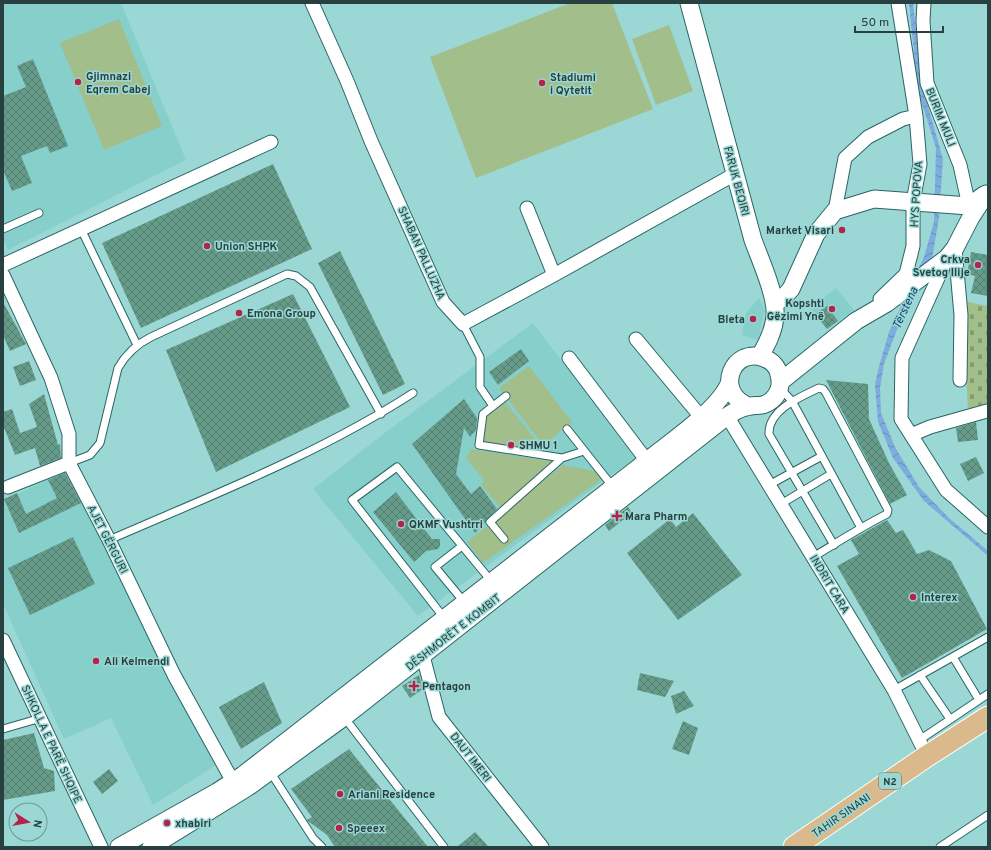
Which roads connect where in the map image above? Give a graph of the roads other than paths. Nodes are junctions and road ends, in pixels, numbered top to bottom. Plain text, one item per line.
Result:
1 (312, 3) edge
2 (689, 3) edge
3 (898, 3) edge
4 (924, 3) edge
5 (916, 116) junction
6 (271, 142) dead end
7 (735, 174) junction
8 (987, 194) edge
9 (916, 202) junction
10 (963, 206) junction
11 (527, 208) dead end
12 (835, 211) junction
13 (39, 213) dead end
14 (3, 229) edge
15 (81, 229) junction
16 (947, 257) junction
17 (3, 265) edge
18 (3, 275) edge
19 (554, 275) junction
20 (793, 281) junction
21 (769, 284) junction
22 (774, 303) junction
23 (856, 321) junction
24 (462, 324) junction
25 (636, 338) dead end
26 (137, 345) junction
27 (760, 356) junction
28 (569, 358) dead end
29 (960, 380) dead end
30 (729, 384) junction
31 (780, 385) junction
32 (413, 393) dead end
33 (506, 396) dead end
34 (792, 401) junction
35 (493, 406) junction
36 (748, 406) junction
37 (987, 411) dead end
38 (381, 414) junction
39 (727, 416) junction
40 (701, 417) junction
41 (567, 429) dead end
42 (911, 435) junction
43 (584, 451) junction
44 (822, 456) junction
45 (562, 458) junction
46 (647, 461) junction
47 (69, 463) junction
48 (791, 473) junction
49 (831, 474) junction
50 (631, 482) junction
51 (5, 484) edge
52 (769, 485) junction
53 (613, 488) junction
54 (802, 491) junction
55 (781, 504) junction
56 (988, 527) edge
57 (861, 528) junction
58 (504, 539) dead end
59 (110, 540) junction
60 (834, 545) junction
61 (462, 546) junction
62 (813, 557) junction
63 (526, 565) junction
64 (492, 582) junction
65 (465, 603) junction
66 (445, 619) junction
67 (988, 637) edge
68 (3, 640) edge
69 (423, 656) junction
70 (953, 657) junction
71 (920, 675) junction
72 (894, 690) junction
73 (988, 694) edge
74 (983, 708) edge
75 (339, 711) junction
76 (41, 718) junction
77 (950, 719) junction
78 (3, 729) edge
79 (988, 732) edge
80 (923, 748) junction
81 (266, 765) junction
82 (236, 787) junction
83 (988, 815) edge
84 (171, 833) edge
85 (101, 847) edge
86 (119, 847) edge
87 (151, 847) edge
88 (322, 847) edge
89 (444, 847) edge
90 (542, 847) edge
91 (794, 847) edge
92 (815, 847) edge
93 (940, 847) edge

1 - 24 street, SHABAN PALLUZHA
2 - 7 street, FARUK BEQIRI
3 - 5 street, HYS POPOVA
4 - 10 street, BURIM MULI
5 - 9 street, HYS POPOVA
5 - 12 street
6 - 15 street
7 - 19 street
7 - 21 street, FARUK BEQIRI
8 - 10 street
8 - 16 street
9 - 10 street
9 - 12 street
9 - 23 street, HYS POPOVA
11 - 19 street
12 - 20 street
13 - 14 lane
15 - 17 street
15 - 26 lane
16 - 23 street
16 - 29 street
16 - 42 street
18 - 47 street, AJET GËRGURI
19 - 24 street
20 - 21 street
20 - 22 street
21 - 22 street, FARUK BEQIRI
22 - 27 street, FARUK BEQIRI
23 - 31 street
24 - 35 lane
25 - 40 street
26 - 38 lane
26 - 47 lane
27 - 30 street
27 - 31 street
28 - 46 street
30 - 36 street
30 - 40 street, DËSHMORËT E KOMBIT
31 - 34 lane
31 - 36 street
32 - 38 lane
33 - 35 lane
34 - 44 lane
34 - 48 lane
34 - 57 lane
35 - 45 lane
36 - 39 street, DËSHMORËT E KOMBIT
37 - 42 street
38 - 59 lane
39 - 50 street, DËSHMORËT E KOMBIT
39 - 52 street, INDRIT CARA
40 - 46 street, DËSHMORËT E KOMBIT
41 - 43 lane
42 - 56 street
43 - 45 lane
43 - 53 lane
44 - 48 lane
44 - 49 lane
45 - 58 lane
46 - 50 street, DËSHMORËT E KOMBIT
47 - 51 street
47 - 59 street, AJET GËRGURI
48 - 52 lane
48 - 54 lane
49 - 54 lane
49 - 57 lane
50 - 53 street, DËSHMORËT E KOMBIT
50 - 63 street, DËSHMORËT E KOMBIT
52 - 55 street, INDRIT CARA
53 - 63 street, DËSHMORËT E KOMBIT
54 - 55 lane
54 - 60 lane
55 - 62 street, INDRIT CARA
57 - 60 lane
59 - 82 street, AJET GËRGURI
60 - 62 lane
61 - 64 lane
61 - 65 lane
61 - 66 lane
62 - 72 street, INDRIT CARA
63 - 64 street, DËSHMORËT E KOMBIT
63 - 69 street, DËSHMORËT E KOMBIT
64 - 65 street, DËSHMORËT E KOMBIT
65 - 66 street, DËSHMORËT E KOMBIT
66 - 75 street, DËSHMORËT E KOMBIT
67 - 70 lane
68 - 76 street, SHKOLLA E PARË SHQIPE
69 - 75 street, DËSHMORËT E KOMBIT
69 - 90 street, DAUT IMERI
70 - 71 lane
70 - 74 lane
71 - 72 lane
71 - 77 lane
72 - 80 street, INDRIT CARA
73 - 74 lane
74 - 77 lane
74 - 80 main road, TAHIR SINANI / N2
75 - 81 street, DËSHMORËT E KOMBIT
75 - 89 lane
76 - 78 lane
76 - 85 street, SHKOLLA E PARË SHQIPE
77 - 80 lane
79 - 92 main road, TAHIR SINANI / N2
80 - 91 main road, TAHIR SINANI / N2
81 - 82 street, DËSHMORËT E KOMBIT
81 - 88 lane
82 - 84 street, DËSHMORËT E KOMBIT
83 - 93 lane
84 - 86 street, DËSHMORËT E KOMBIT
84 - 87 street, DËSHMORËT E KOMBIT

